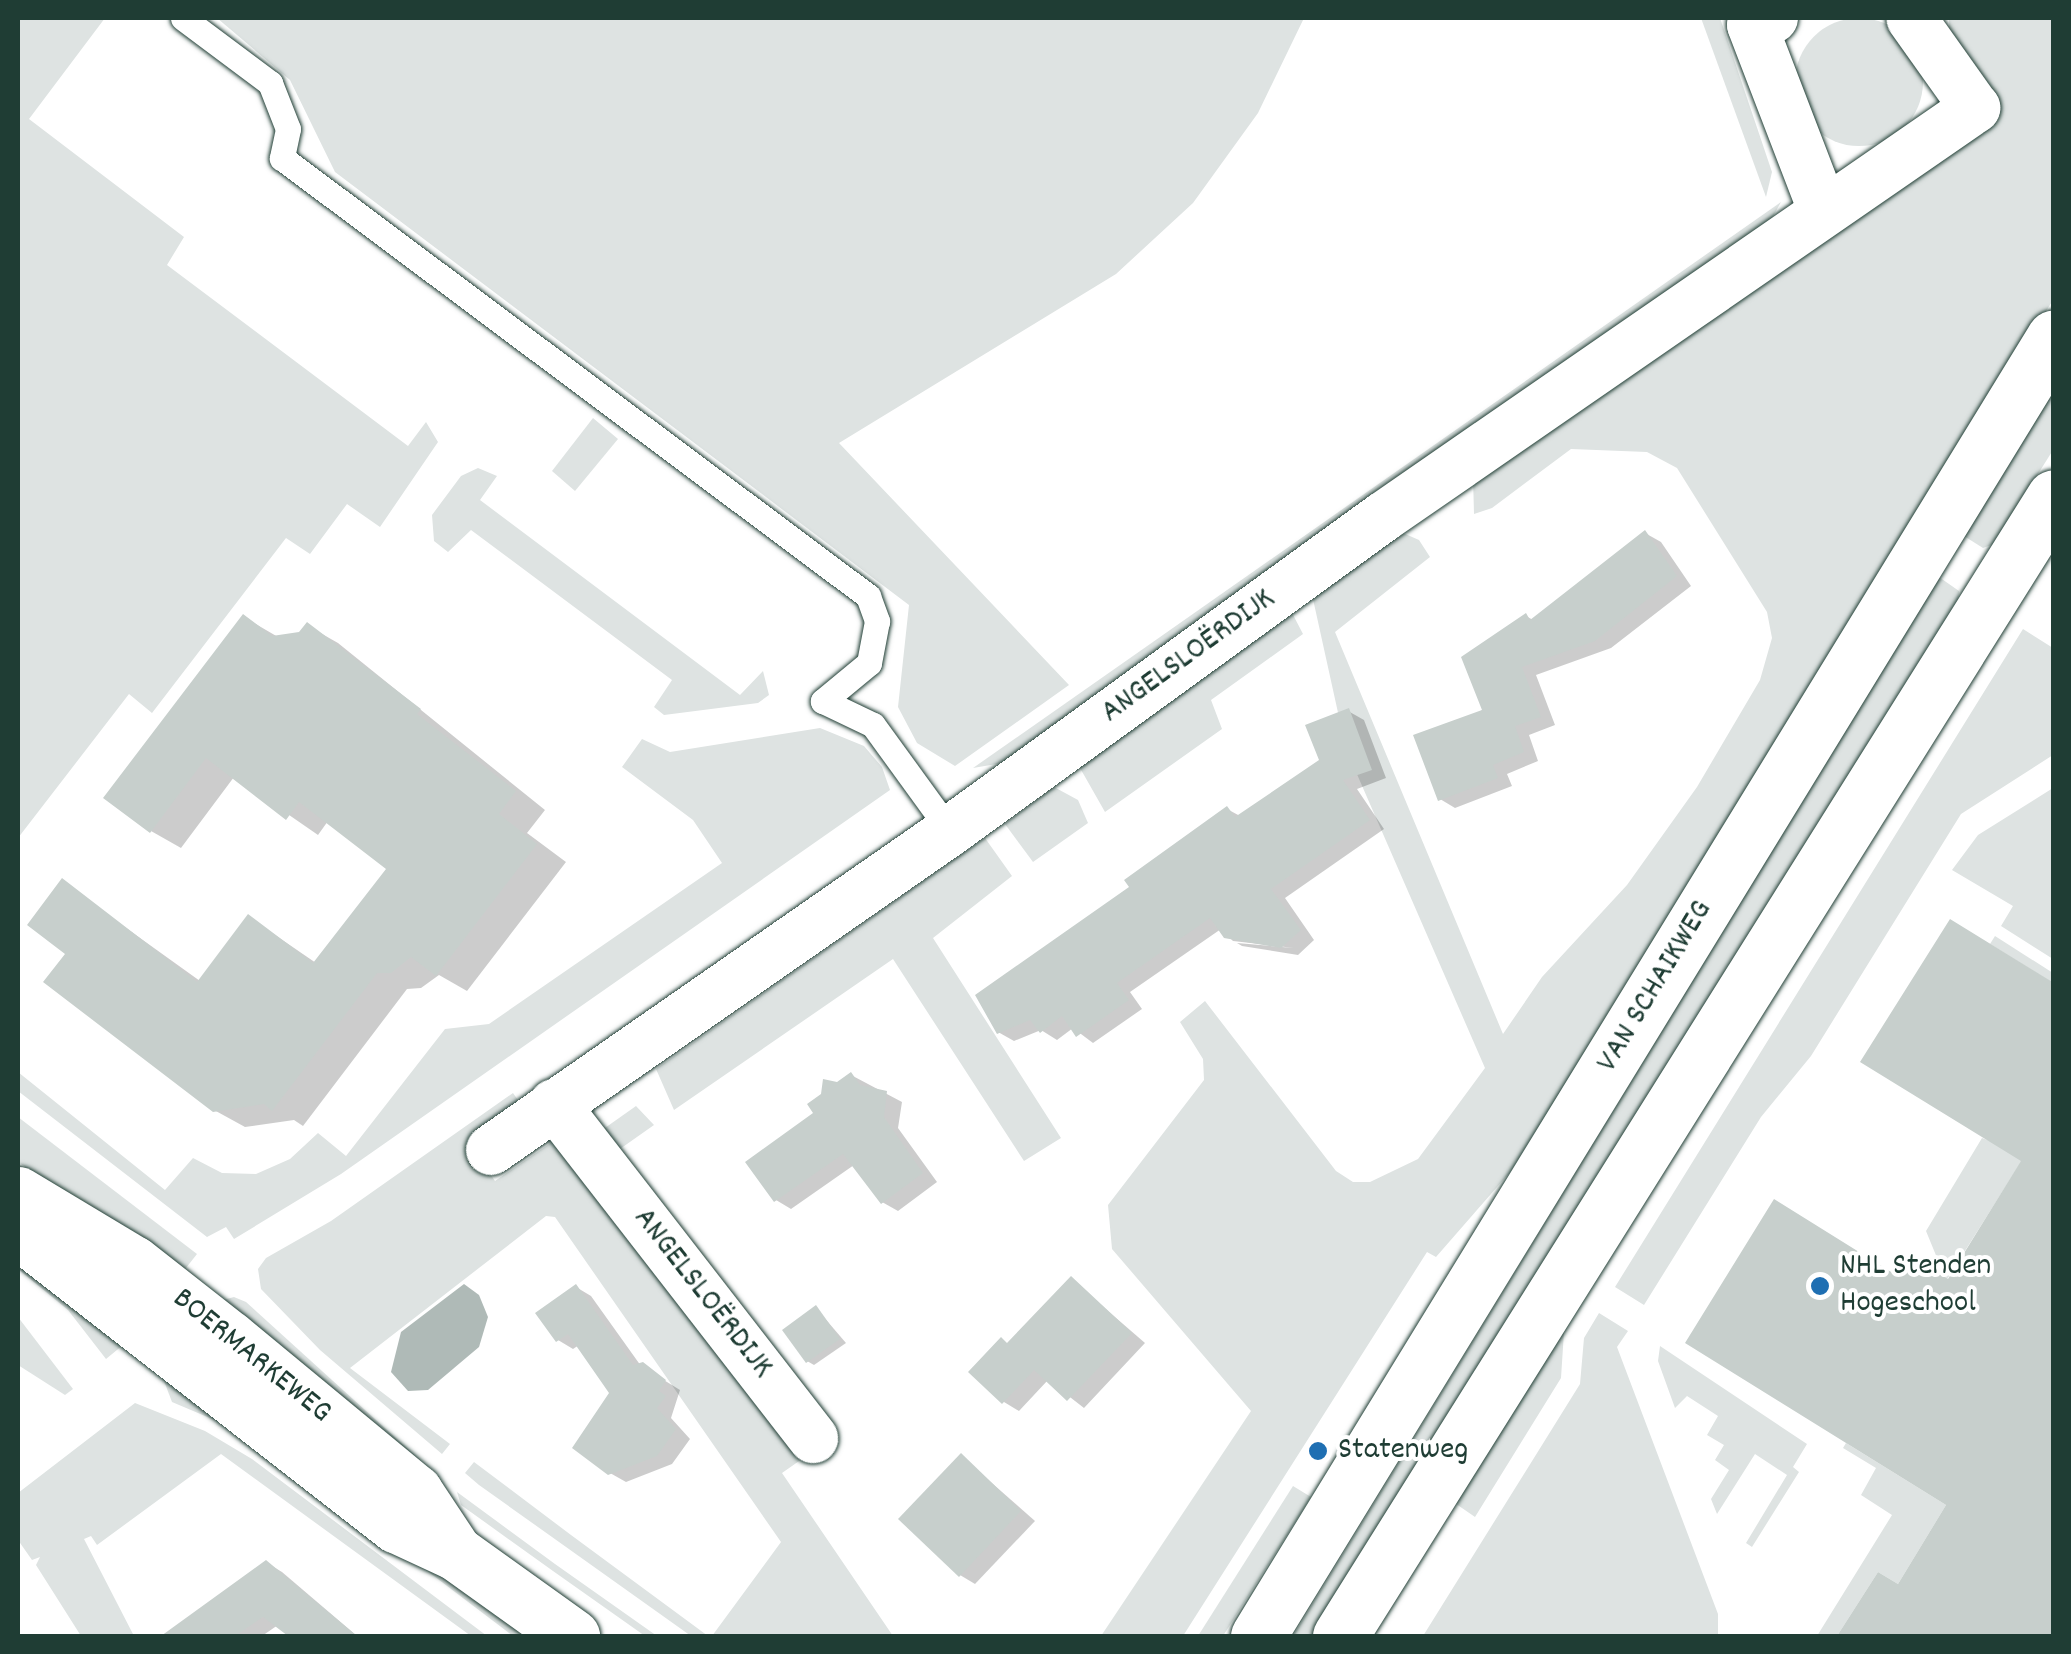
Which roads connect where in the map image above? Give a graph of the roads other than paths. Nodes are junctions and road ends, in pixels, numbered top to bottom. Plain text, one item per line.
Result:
1 (183, 18) edge
2 (1912, 18) edge
3 (1758, 20) edge
4 (1824, 210) junction
5 (2054, 337) edge
6 (2054, 496) edge
7 (950, 830) junction
8 (554, 1104) junction
9 (490, 1150) dead end
10 (18, 1194) edge
11 (18, 1230) edge
12 (813, 1438) dead end
13 (456, 1553) junction
14 (572, 1636) edge
15 (1258, 1636) edge
16 (1340, 1636) edge

1 - 7 lane
2 - 4 street, ANGELSLOËRDIJK
3 - 4 street
4 - 7 street, ANGELSLOËRDIJK
5 - 15 street, VAN SCHAIKWEG
6 - 16 street
7 - 8 street, ANGELSLOËRDIJK
8 - 9 street, ANGELSLOËRDIJK
8 - 12 street, ANGELSLOËRDIJK
10 - 13 street, BOERMARKEWEG
11 - 13 street, BOERMARKEWEG
13 - 14 street, BOERMARKEWEG

